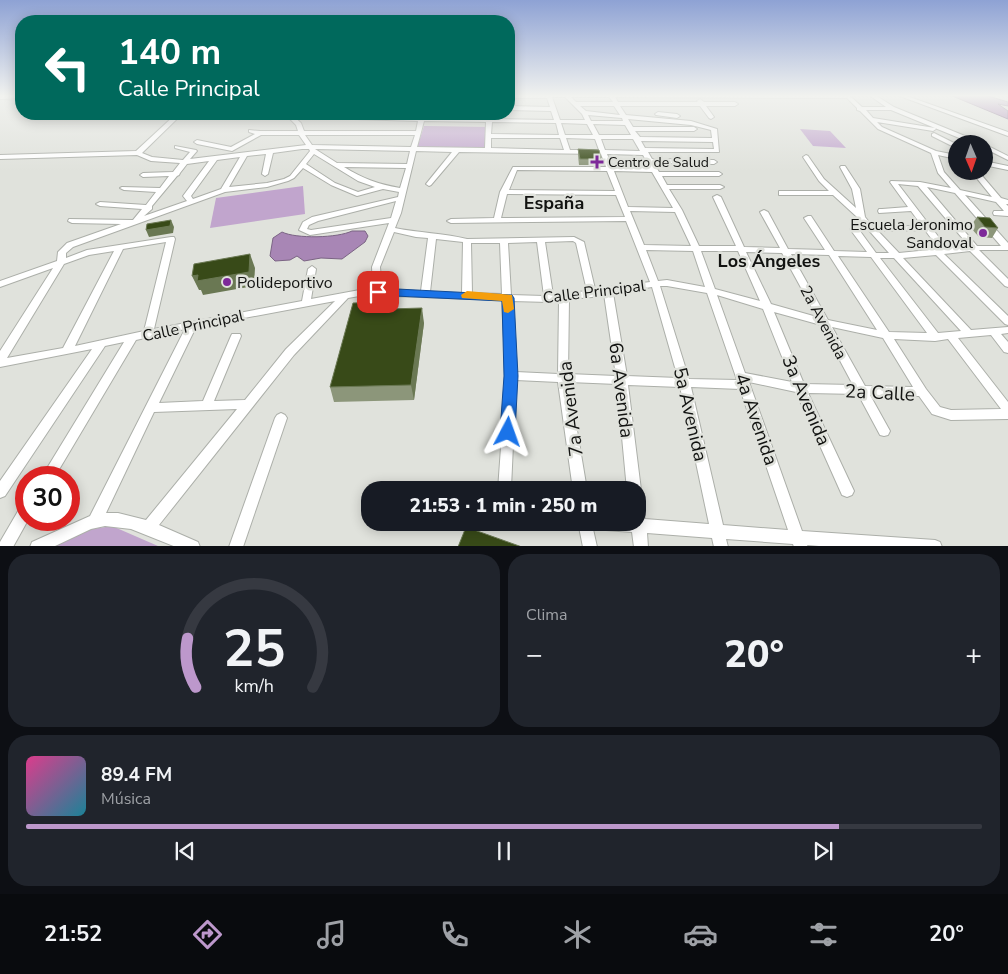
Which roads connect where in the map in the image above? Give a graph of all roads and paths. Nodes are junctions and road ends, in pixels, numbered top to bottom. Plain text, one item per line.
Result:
1 (172, 120) edge
2 (295, 120) edge
3 (352, 120) edge
4 (421, 120) edge
5 (490, 120) edge
6 (537, 120) edge
7 (600, 120) edge
8 (626, 120) edge
9 (650, 120) edge
10 (663, 120) edge
11 (872, 120) edge
12 (880, 120) edge
13 (922, 120) edge
14 (974, 120) edge
15 (978, 120) edge
16 (558, 122) junction
17 (589, 122) junction
18 (714, 129) junction
19 (252, 131) dead end
20 (948, 131) junction
21 (301, 132) junction
22 (344, 132) junction
23 (1008, 132) edge
24 (260, 133) junction
25 (417, 133) junction
26 (934, 135) dead end
27 (958, 135) edge
28 (490, 136) junction
29 (563, 137) junction
30 (597, 137) junction
31 (637, 138) junction
32 (716, 140) junction
33 (197, 142) dead end
34 (948, 142) edge
35 (177, 147) dead end
36 (336, 148) junction
37 (312, 149) junction
38 (412, 149) junction
39 (456, 150) junction
40 (488, 150) junction
41 (993, 150) edge
42 (270, 151) junction
43 (645, 151) junction
44 (138, 152) junction
45 (568, 152) junction
46 (934, 152) junction
47 (603, 153) junction
48 (244, 155) junction
49 (948, 155) edge
50 (0, 157) edge
51 (806, 157) dead end
52 (1008, 158) edge
53 (214, 159) junction
54 (329, 160) junction
55 (650, 161) junction
56 (186, 162) junction
57 (714, 162) dead end
58 (302, 165) junction
59 (338, 165) junction
60 (993, 165) edge
61 (408, 166) junction
62 (843, 167) dead end
63 (1008, 168) edge
64 (611, 170) junction
65 (656, 172) junction
66 (176, 174) junction
67 (265, 174) dead end
68 (718, 174) dead end
69 (143, 175) dead end
70 (982, 180) edge
71 (429, 184) dead end
72 (920, 184) junction
73 (665, 187) junction
74 (720, 187) dead end
75 (124, 188) dead end
76 (383, 188) junction
77 (163, 190) junction
78 (224, 190) junction
79 (504, 192) junction
80 (958, 192) junction
81 (619, 193) junction
82 (782, 193) dead end
83 (808, 193) junction
84 (833, 193) junction
85 (401, 194) junction
86 (717, 197) dead end
87 (999, 200) junction
88 (191, 201) junction
89 (814, 201) dead end
90 (1008, 202) edge
91 (100, 204) dead end
92 (149, 207) junction
93 (626, 209) junction
94 (913, 209) junction
95 (678, 210) junction
96 (882, 211) dead end
97 (764, 212) dead end
98 (997, 213) dead end
99 (1008, 213) edge
100 (808, 218) dead end
101 (862, 218) junction
102 (630, 219) junction
103 (497, 220) junction
104 (72, 221) dead end
105 (451, 221) dead end
106 (135, 222) junction
107 (392, 225) junction
108 (928, 228) junction
109 (854, 229) dead end
110 (873, 230) junction
111 (432, 238) junction
112 (504, 240) junction
113 (541, 240) junction
114 (467, 241) junction
115 (120, 247) junction
116 (641, 247) junction
117 (696, 248) junction
118 (973, 248) junction
119 (1008, 248) edge
120 (739, 249) junction
121 (786, 251) junction
122 (942, 251) junction
123 (832, 253) junction
124 (875, 255) junction
125 (897, 256) junction
126 (62, 260) junction
127 (312, 269) dead end
128 (0, 284) edge
129 (655, 284) junction
130 (1008, 284) edge
131 (608, 291) junction
132 (712, 291) junction
133 (378, 292) junction
134 (425, 294) junction
135 (592, 294) junction
136 (345, 295) junction
137 (467, 295) junction
138 (508, 298) junction
139 (564, 298) junction
140 (549, 300) junction
141 (306, 302) junction
142 (768, 308) junction
143 (823, 322) junction
144 (1008, 322) edge
145 (192, 324) junction
146 (1008, 330) edge
147 (994, 332) junction
148 (886, 334) junction
149 (969, 334) junction
150 (148, 335) junction
151 (236, 336) dead end
152 (951, 336) junction
153 (935, 337) junction
154 (132, 338) junction
155 (101, 344) junction
156 (1008, 349) edge
157 (67, 351) junction
158 (0, 361) edge
159 (511, 376) junction
160 (563, 377) junction
161 (622, 380) junction
162 (744, 382) junction
163 (685, 383) junction
164 (800, 388) junction
165 (861, 390) junction
166 (922, 392) junction
167 (248, 404) junction
168 (207, 405) junction
169 (151, 408) junction
170 (1008, 412) edge
171 (281, 418) dead end
172 (884, 431) dead end
173 (54, 466) edge
174 (504, 481) edge
175 (579, 481) edge
176 (633, 481) edge
177 (847, 490) dead end
178 (0, 492) edge
179 (95, 521) junction
180 (646, 523) edge
181 (148, 528) junction
182 (15, 529) edge
183 (588, 531) edge
184 (639, 531) edge
185 (718, 532) junction
186 (799, 542) edge
187 (5, 546) edge
188 (37, 546) edge
189 (193, 546) edge
190 (236, 546) edge
191 (590, 546) edge
192 (641, 546) edge
193 (721, 546) edge
194 (935, 546) edge

1 - 44 street
2 - 21 street
3 - 22 street
4 - 25 street
5 - 28 street
6 - 16 street
7 - 17 street
8 - 31 street, 4a Avenida
9 - 18 street
10 - 18 street
11 - 46 street
12 - 20 street
13 - 20 street
14 - 23 street
15 - 23 street
16 - 17 street
16 - 29 street
17 - 30 street, 5a Avenida
18 - 32 street
19 - 24 street
20 - 27 street
21 - 22 street
21 - 24 street
21 - 37 street
22 - 25 street
22 - 36 street
24 - 33 street
25 - 38 street
26 - 34 street
28 - 29 street
28 - 40 street
29 - 30 street
29 - 45 street
30 - 31 street
30 - 47 street, 5a Avenida
31 - 32 street
31 - 43 street, 4a Avenida
32 - 43 street
35 - 56 street
36 - 37 street
36 - 38 street
36 - 54 street
37 - 42 street
37 - 54 street
37 - 58 street
38 - 39 street
38 - 61 street
39 - 40 street
39 - 71 street
40 - 45 street
41 - 52 street
42 - 48 street
42 - 67 street
43 - 47 street
43 - 55 street, 4a Avenida
44 - 50 street
44 - 56 street
45 - 47 street
46 - 49 street
46 - 80 street
47 - 64 street, 5a Avenida
48 - 53 street
48 - 78 street
51 - 84 street
53 - 56 street
53 - 88 street
54 - 59 street
55 - 57 street
55 - 65 street, 4a Avenida
56 - 66 street
58 - 76 street
58 - 78 street
59 - 61 street
59 - 76 street
60 - 63 street
61 - 85 street
62 - 101 street
64 - 65 street
64 - 79 street
64 - 81 street, 5a Avenida
65 - 68 street
65 - 73 street, 4a Avenida
66 - 69 street
66 - 77 street
70 - 87 street
72 - 80 street
72 - 94 street
72 - 118 street
73 - 74 street
73 - 95 street, 4a Avenida
75 - 77 street
76 - 85 street
77 - 92 street
78 - 88 street
79 - 81 street
79 - 103 street
80 - 87 street
80 - 119 street
81 - 93 street, 5a Avenida
82 - 83 street
83 - 84 street
83 - 89 street
84 - 101 street
85 - 107 street
85 - 107 street
86 - 120 street, 3a Avenida
87 - 90 street
87 - 99 street
88 - 106 street
91 - 92 street
92 - 106 street
93 - 95 street
93 - 102 street, 5a Avenida
94 - 96 street
94 - 108 street
95 - 117 street, 4a Avenida
97 - 121 street, 2a Avenida
98 - 99 street
100 - 123 street
101 - 110 street
102 - 103 street
102 - 116 street, 5a Avenida
103 - 105 street
104 - 106 street
106 - 126 street
107 - 111 street
107 - 133 street
108 - 110 street
108 - 122 street
109 - 124 street
110 - 125 street
111 - 114 street
111 - 134 street
112 - 113 street
112 - 114 street
112 - 138 street
113 - 135 street
113 - 140 street
114 - 137 street
115 - 126 street
115 - 150 street
115 - 157 street
116 - 117 street
116 - 129 street, 5a Avenida
117 - 120 street
117 - 132 street, 4a Avenida
118 - 119 street
118 - 122 street
118 - 130 street
120 - 121 street
120 - 142 street, 3a Avenida
121 - 123 street
121 - 143 street, 2a Avenida
122 - 125 street
122 - 144 street
123 - 124 street
123 - 148 street
124 - 125 street
124 - 153 street
125 - 149 street
126 - 128 street
126 - 158 street
127 - 141 street
129 - 131 street, Calle Principal
129 - 132 street, Calle Principal
129 - 163 street, 5a Avenida
131 - 135 street, Calle Principal
131 - 161 street, 6a Avenida
132 - 142 street, Calle Principal
132 - 162 street, 4a Avenida
133 - 134 street, Calle Principal
133 - 136 street, Calle Principal
134 - 137 street, Calle Principal
135 - 139 street, Calle Principal
136 - 141 street, Calle Principal
136 - 167 street
137 - 138 street, Calle Principal
138 - 140 street, Calle Principal
138 - 159 street
139 - 140 street, Calle Principal
139 - 160 street, 7a Avenida
141 - 145 street, Calle Principal
142 - 143 street, Calle Principal
142 - 164 street, 3a Avenida
143 - 148 street, Calle Principal
143 - 165 street, 2a Avenida
145 - 150 street, Calle Principal
145 - 169 street
146 - 147 street, Calle Principal
147 - 149 street, Calle Principal
147 - 156 street
148 - 153 street, Calle Principal
148 - 166 street
149 - 152 street, Calle Principal
150 - 154 street, Calle Principal
151 - 168 street
152 - 153 street, Calle Principal
152 - 170 street
154 - 155 street, Calle Principal
154 - 173 street
155 - 157 street, Calle Principal
155 - 178 street
157 - 158 street, Calle Principal
159 - 160 street, 2a Calle
159 - 174 street
160 - 161 street, 2a Calle
160 - 175 street, 7a Avenida
161 - 163 street, 2a Calle
161 - 176 street, 6a Avenida
162 - 163 street, 2a Calle
162 - 164 street, 2a Calle
162 - 186 street, 4a Avenida
163 - 185 street, 5a Avenida
164 - 165 street, 2a Calle
164 - 177 street, 3a Avenida
165 - 166 street, 2a Calle
165 - 172 street, 2a Avenida
166 - 170 street, 2a Calle
167 - 168 street
167 - 181 street
168 - 169 street
169 - 179 street
171 - 190 street
179 - 181 street
179 - 188 street
180 - 185 street
181 - 189 street
182 - 187 street
183 - 191 street
184 - 192 street
185 - 186 street
185 - 193 street, 5a Avenida
186 - 194 street

